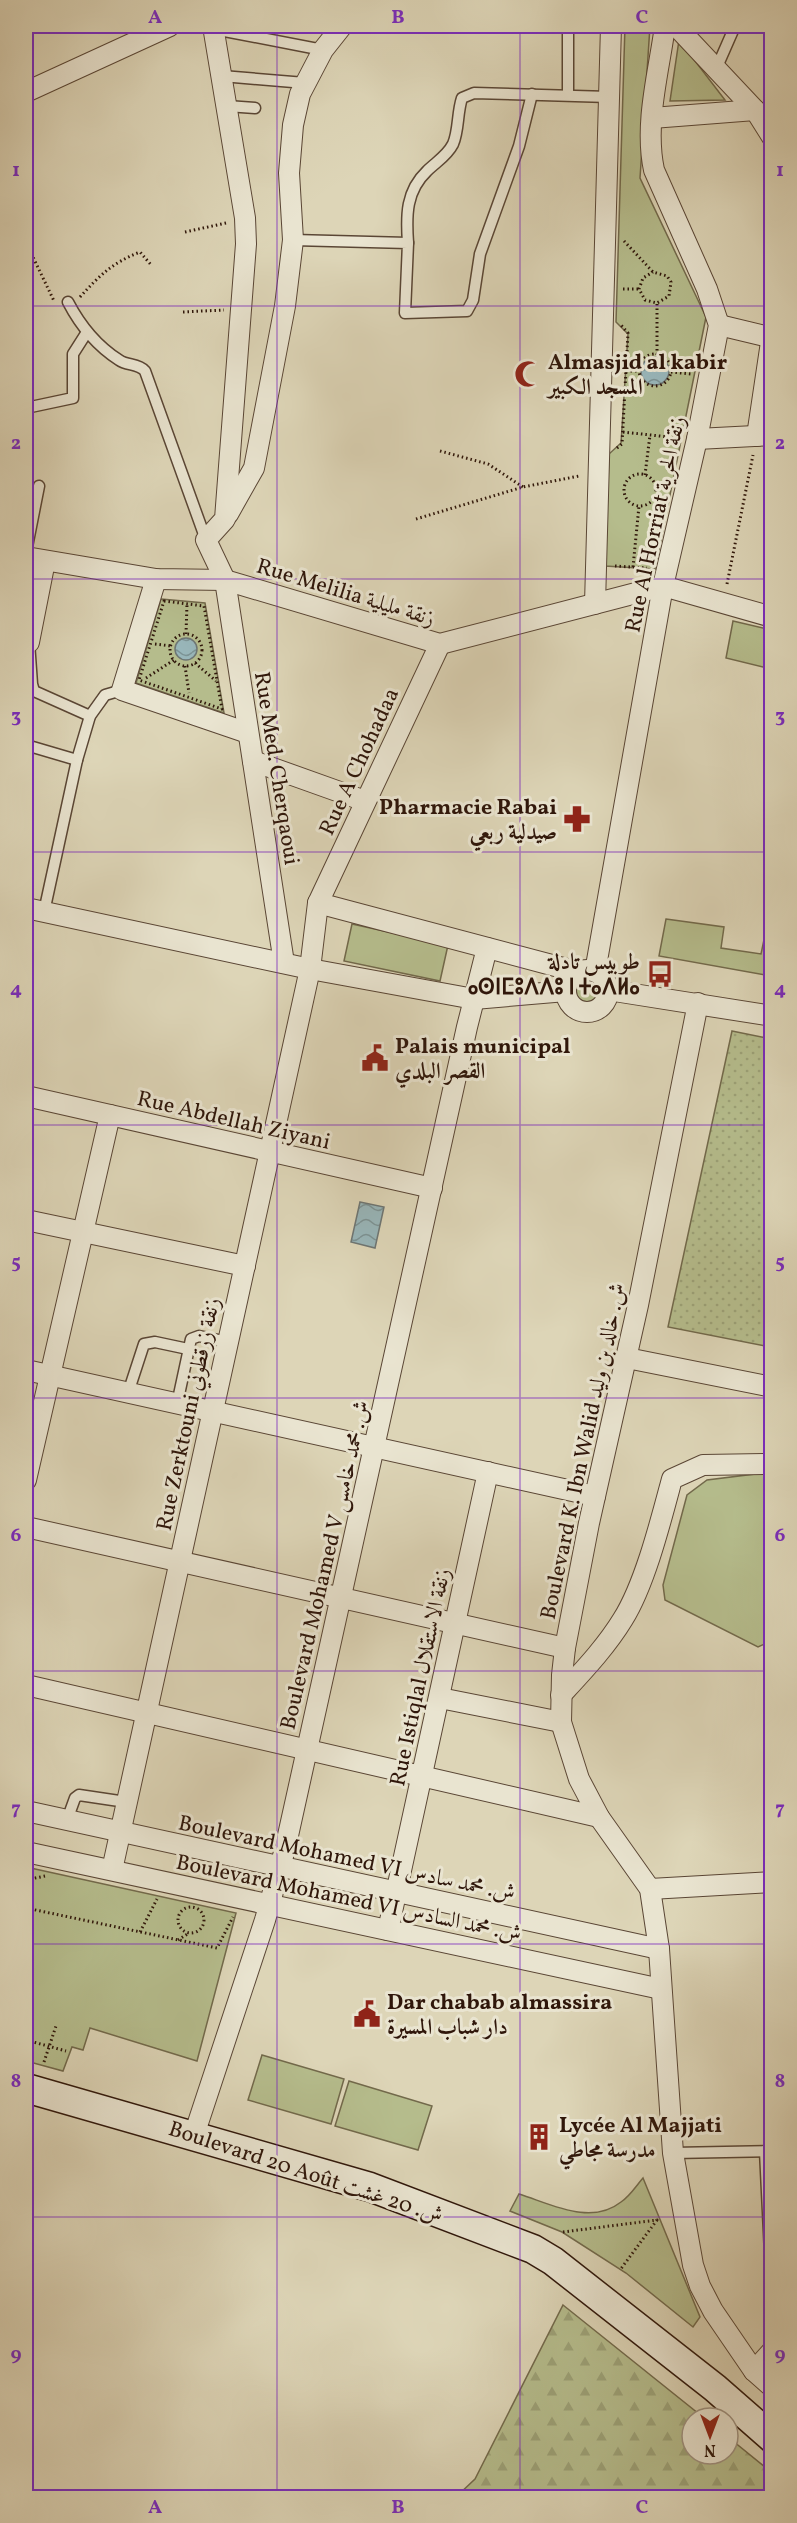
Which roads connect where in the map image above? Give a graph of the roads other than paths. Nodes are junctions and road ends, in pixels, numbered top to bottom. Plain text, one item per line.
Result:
1 (170, 26) edge
2 (342, 26) edge
3 (568, 26) edge
4 (611, 26) edge
5 (665, 26) edge
6 (676, 26) edge
7 (735, 26) edge
8 (214, 27) edge
9 (323, 50) junction
10 (717, 67) junction
11 (222, 76) junction
12 (305, 83) junction
13 (26, 92) edge
14 (532, 93) junction
15 (568, 95) junction
16 (609, 97) junction
17 (227, 106) junction
18 (255, 108) dead end
19 (755, 110) junction
20 (652, 118) junction
21 (771, 137) edge
22 (293, 240) junction
23 (408, 243) junction
24 (68, 302) road end
25 (719, 325) junction
26 (87, 333) junction
27 (26, 408) edge
28 (764, 436) edge
29 (688, 439) junction
30 (39, 486) dead end
31 (225, 519) junction
32 (206, 540) junction
33 (26, 552) edge
34 (35, 559) edge
35 (658, 577) junction
36 (156, 579) junction
37 (225, 580) junction
38 (595, 604) junction
39 (771, 617) edge
40 (27, 642) edge
41 (440, 644) junction
42 (122, 690) junction
43 (90, 716) junction
44 (248, 733) junction
45 (26, 745) edge
46 (77, 760) junction
47 (253, 761) junction
48 (365, 801) junction
49 (318, 903) junction
50 (35, 910) edge
51 (487, 948) junction
52 (284, 963) junction
53 (310, 969) junction
54 (586, 972) junction
55 (608, 990) junction
56 (566, 991) junction
57 (474, 999) junction
58 (698, 1003) junction
59 (771, 1016) edge
60 (26, 1096) edge
61 (110, 1115) junction
62 (270, 1152) junction
63 (432, 1188) junction
64 (26, 1220) edge
65 (83, 1232) junction
66 (244, 1266) junction
67 (228, 1342) junction
68 (188, 1349) junction
69 (627, 1358) junction
70 (26, 1370) edge
71 (50, 1376) junction
72 (771, 1387) edge
73 (128, 1393) junction
74 (177, 1404) junction
75 (213, 1412) junction
76 (375, 1447) junction
77 (771, 1464) edge
78 (488, 1472) junction
79 (26, 1480) edge
80 (595, 1496) junction
81 (26, 1527) edge
82 (179, 1562) junction
83 (341, 1598) junction
84 (456, 1623) junction
85 (565, 1648) junction
86 (26, 1685) edge
87 (561, 1695) junction
88 (440, 1698) junction
89 (146, 1713) junction
90 (561, 1722) junction
91 (307, 1750) junction
92 (423, 1776) junction
93 (126, 1802) junction
94 (26, 1811) edge
95 (599, 1817) junction
96 (67, 1820) junction
97 (120, 1832) junction
98 (26, 1852) edge
99 (280, 1867) junction
100 (112, 1870) junction
101 (771, 1882) edge
102 (650, 1889) junction
103 (398, 1892) junction
104 (269, 1905) junction
105 (388, 1930) junction
106 (659, 1949) junction
107 (661, 1989) junction
108 (26, 2088) edge
109 (194, 2135) junction
110 (768, 2151) edge
111 (673, 2153) junction
112 (770, 2254) dead end
113 (771, 2351) edge
114 (754, 2371) junction
115 (771, 2387) edge
116 (771, 2438) edge

1 - 13 street
2 - 9 street
3 - 15 lane
4 - 16 street
5 - 20 street, Rue Al Horriat زنقة الحرية
6 - 10 street
7 - 10 lane
8 - 9 lane
8 - 11 street
9 - 12 street
10 - 19 street
11 - 12 lane
11 - 17 street
12 - 22 street
14 - 15 lane
14 - 23 lane
14 - 23 lane
15 - 16 lane
16 - 38 street
17 - 18 lane
17 - 31 street
19 - 20 street
19 - 21 street
20 - 25 street, Rue Al Horriat زنقة الحرية
22 - 23 lane
22 - 31 street
24 - 26 lane
25 - 28 street
25 - 29 street, Rue Al Horriat زنقة الحرية
26 - 27 lane
26 - 32 lane
28 - 29 street
29 - 35 street, Rue Al Horriat زنقة الحرية
30 - 33 lane
31 - 32 street
32 - 37 street, Rue Med. Cherqaoui
34 - 36 street, Rue Melilia زنقة مليلية
34 - 40 street
35 - 38 street, Rue Melilia زنقة مليلية
35 - 39 street
35 - 54 street, Rue Al Horriat زنقة الحرية
36 - 37 street, Rue Melilia زنقة مليلية
36 - 42 street
37 - 41 street, Rue Melilia زنقة مليلية
37 - 44 street, Rue Med. Cherqaoui
38 - 41 street, Rue Melilia زنقة مليلية
40 - 43 lane
41 - 48 street, Rue A Chohadaa
42 - 43 lane
42 - 44 street
43 - 46 lane
44 - 47 street, Rue Med. Cherqaoui
45 - 46 lane
46 - 50 lane
47 - 48 street
47 - 52 street, Rue Med. Cherqaoui
48 - 49 street, Rue A Chohadaa
49 - 51 street
49 - 53 street, Rue A Chohadaa
50 - 52 street
51 - 54 street
51 - 57 street, Boulevard Mohamed V ش. محمد خامس
52 - 53 street
53 - 57 street
53 - 62 street, Rue Zerktouni زنقة زرقطوني
54 - 55 street
54 - 56 street
55 - 56 street
55 - 58 street
56 - 57 street
57 - 63 street, Boulevard Mohamed V ش. محمد خامس
58 - 59 street
58 - 69 street, Boulevard K. Ibn Walid ش. خالد بن وليد
60 - 61 street, Rue Abdellah Ziyani
61 - 62 street, Rue Abdellah Ziyani
61 - 65 street
62 - 63 street, Rue Abdellah Ziyani
62 - 66 street, Rue Zerktouni زنقة زرقطوني
63 - 76 street, Boulevard Mohamed V ش. محمد خامس
64 - 65 street
65 - 66 street
65 - 71 street
66 - 67 street, Rue Zerktouni زنقة زرقطوني
67 - 68 lane
67 - 75 street, Rue Zerktouni زنقة زرقطوني
68 - 73 lane
68 - 74 lane
69 - 72 street
69 - 80 street, Boulevard K. Ibn Walid ش. خالد بن وليد
70 - 71 street
71 - 73 street
71 - 79 street
73 - 74 street
74 - 75 street
75 - 76 street
75 - 82 street, Rue Zerktouni زنقة زرقطوني
76 - 78 street
76 - 83 street, Boulevard Mohamed V ش. محمد خامس
77 - 87 street
78 - 80 street
78 - 84 street, Rue Istiqlal زنقة الاستقلال
80 - 85 street, Boulevard K. Ibn Walid ش. خالد بن وليد
81 - 82 street
82 - 83 street
82 - 89 street, Rue Zerktouni زنقة زرقطوني
83 - 84 street
83 - 91 street, Boulevard Mohamed V ش. محمد خامس
84 - 85 street
84 - 88 street, Rue Istiqlal زنقة الاستقلال
85 - 87 street, Boulevard K. Ibn Walid ش. خالد بن وليد
86 - 89 street
87 - 90 street, Boulevard K. Ibn Walid ش. خالد بن وليد
88 - 90 street
88 - 92 street, Rue Istiqlal زنقة الاستقلال
89 - 91 street
89 - 93 street, Rue Zerktouni زنقة زرقطوني
90 - 95 street, Boulevard K. Ibn Walid ش. خالد بن وليد
91 - 92 street
91 - 99 street, Boulevard Mohamed V ش. محمد خامس
92 - 95 street
92 - 103 street, Rue Istiqlal زنقة الاستقلال
93 - 96 lane
93 - 97 street, Rue Zerktouni زنقة زرقطوني
94 - 96 street, Boulevard Mohamed VI ش. محمد سادس
95 - 102 street, Boulevard K. Ibn Walid ش. خالد بن وليد
96 - 97 street, Boulevard Mohamed VI ش. محمد سادس
97 - 99 street, Boulevard Mohamed VI ش. محمد سادس
97 - 100 street, Rue Zerktouni زنقة زرقطوني
98 - 100 street, Boulevard Mohamed VI ش. محمد السادس
99 - 103 street, Boulevard Mohamed VI ش. محمد سادس
99 - 104 street, Boulevard Mohamed V ش. محمد خامس
100 - 104 street, Boulevard Mohamed VI ش. محمد السادس
101 - 102 street
102 - 106 street
103 - 105 street, Rue Istiqlal زنقة الاستقلال
103 - 106 street, Boulevard Mohamed VI ش. محمد سادس
104 - 105 street, Boulevard Mohamed VI ش. محمد السادس
104 - 109 street, Boulevard Mohamed V ش. محمد خامس
105 - 107 street, Boulevard Mohamed VI ش. محمد السادس
106 - 107 street
107 - 111 street
108 - 109 main road, Boulevard 20 Août ش. 20 غشت
109 - 116 main road, Boulevard 20 Août ش. 20 غشت
110 - 111 lane
110 - 112 lane
111 - 114 street
113 - 114 street
114 - 115 street

